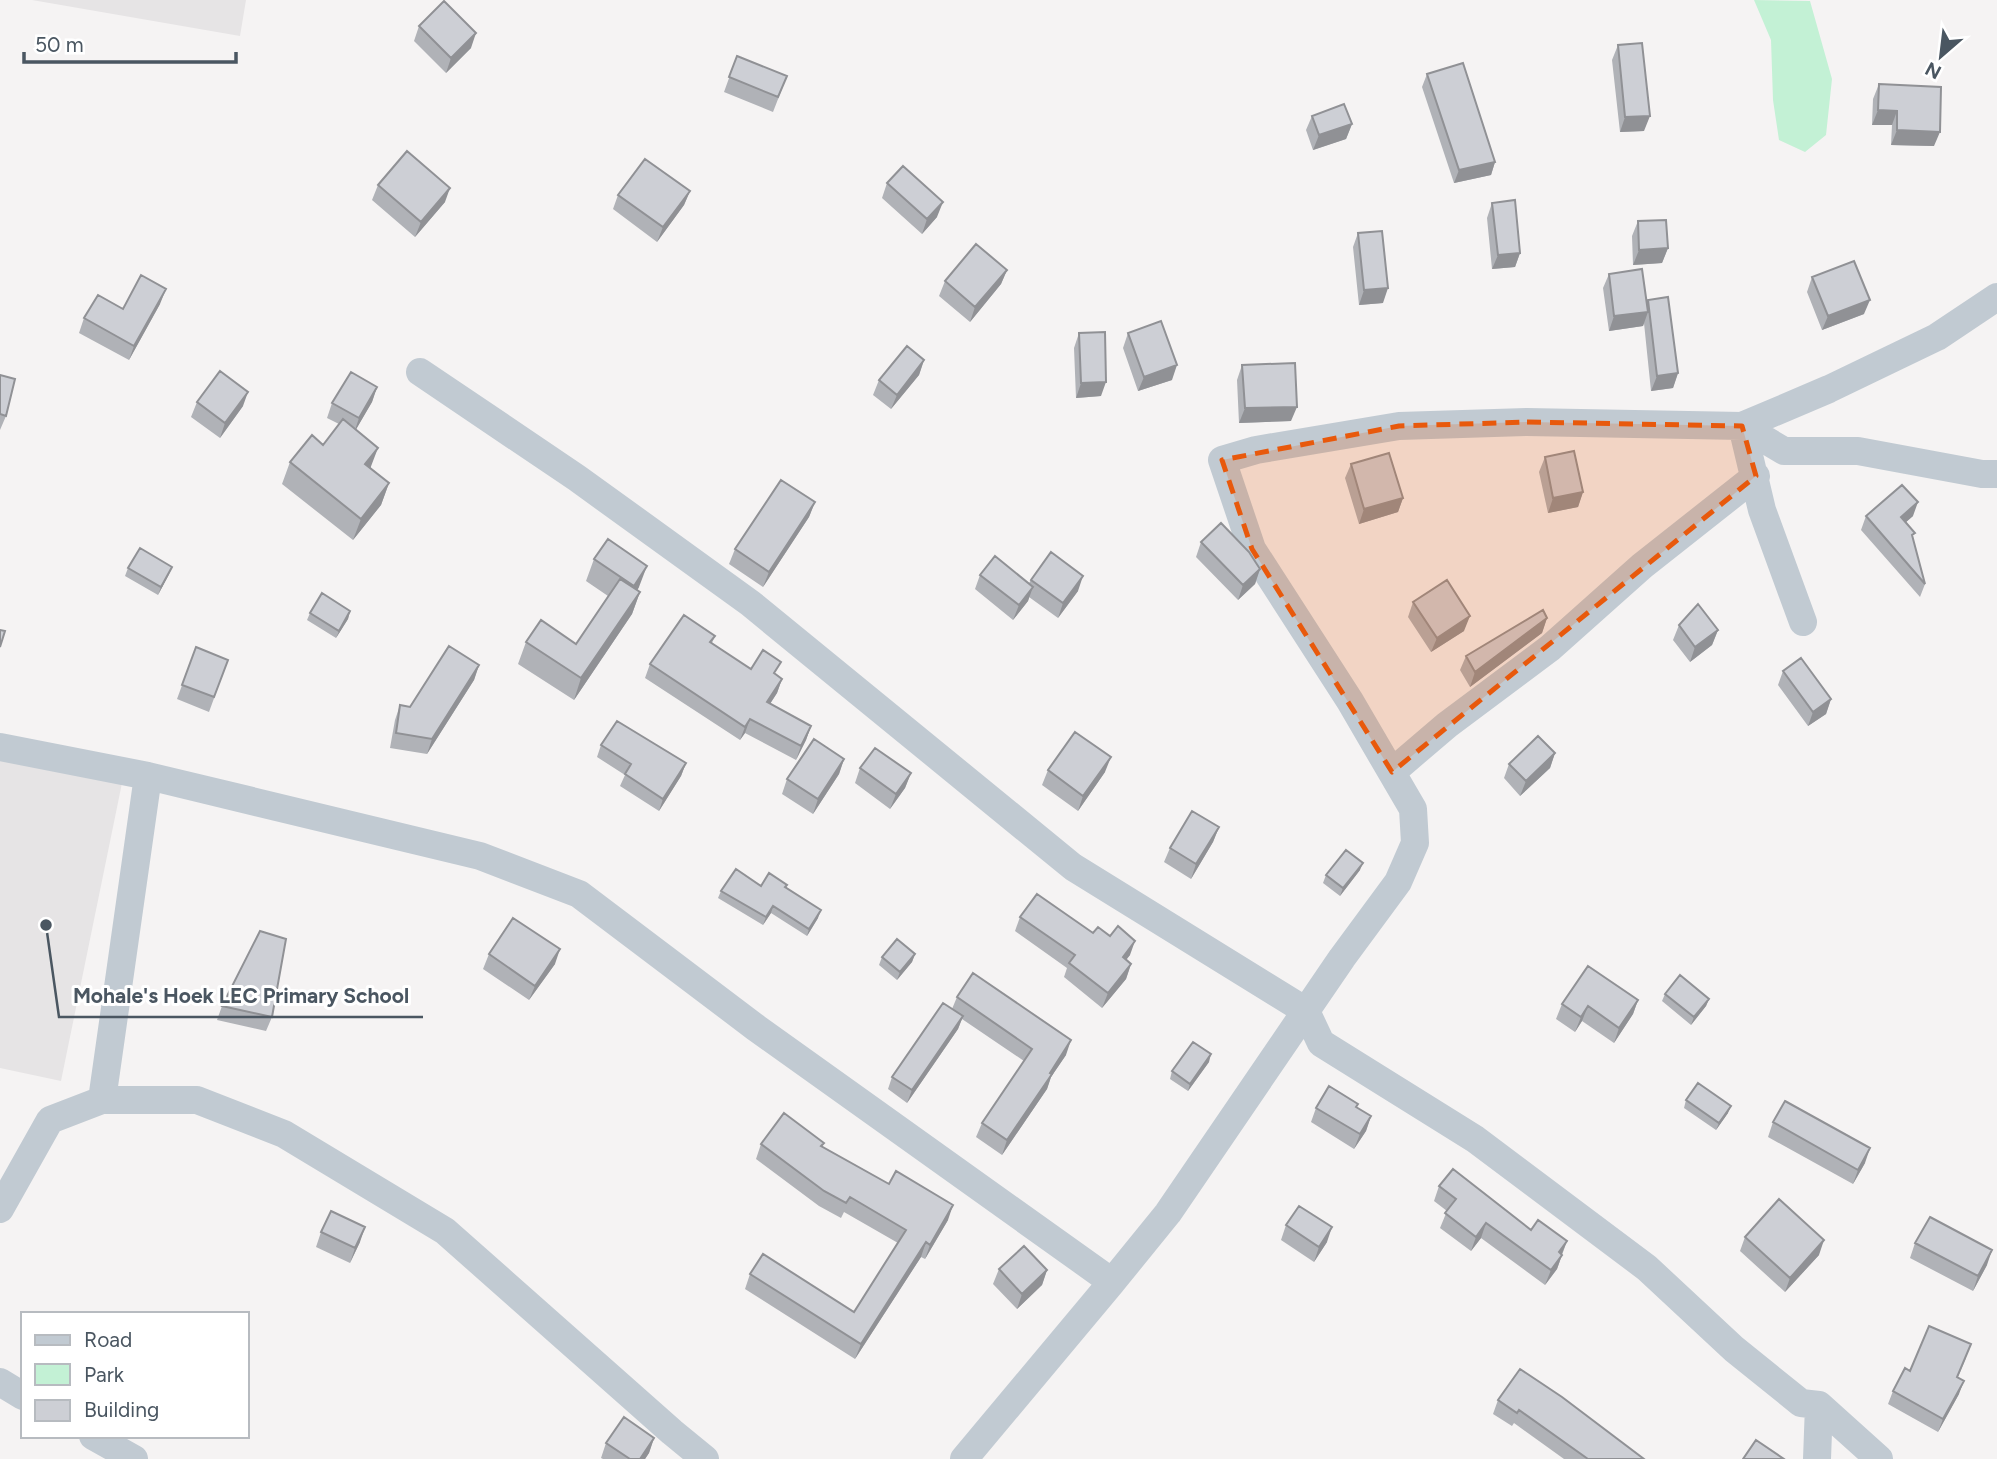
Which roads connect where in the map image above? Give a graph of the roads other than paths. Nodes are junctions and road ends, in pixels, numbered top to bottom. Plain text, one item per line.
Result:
1 (1997, 297) edge
2 (420, 372) dead end
3 (1742, 426) junction
4 (1997, 474) edge
5 (1756, 476) junction
6 (1803, 622) dead end
7 (0, 747) edge
8 (1392, 772) junction
9 (148, 776) junction
10 (1306, 1011) junction
11 (102, 1100) junction
12 (0, 1209) edge
13 (1112, 1282) junction
14 (0, 1382) edge
15 (21, 1395) edge
16 (1819, 1405) junction
17 (97, 1438) edge
18 (134, 1459) edge
19 (705, 1459) edge
20 (964, 1459) edge
21 (1817, 1459) edge
22 (1879, 1459) edge

1 - 3 street
2 - 10 street
3 - 4 street
3 - 5 street
3 - 8 street
5 - 6 street
5 - 8 street
7 - 9 street
8 - 10 street
9 - 11 street
9 - 13 street
10 - 13 street
10 - 16 street
11 - 12 street
11 - 19 street
13 - 20 street
14 - 15 street
16 - 21 street
16 - 22 street
17 - 18 street

